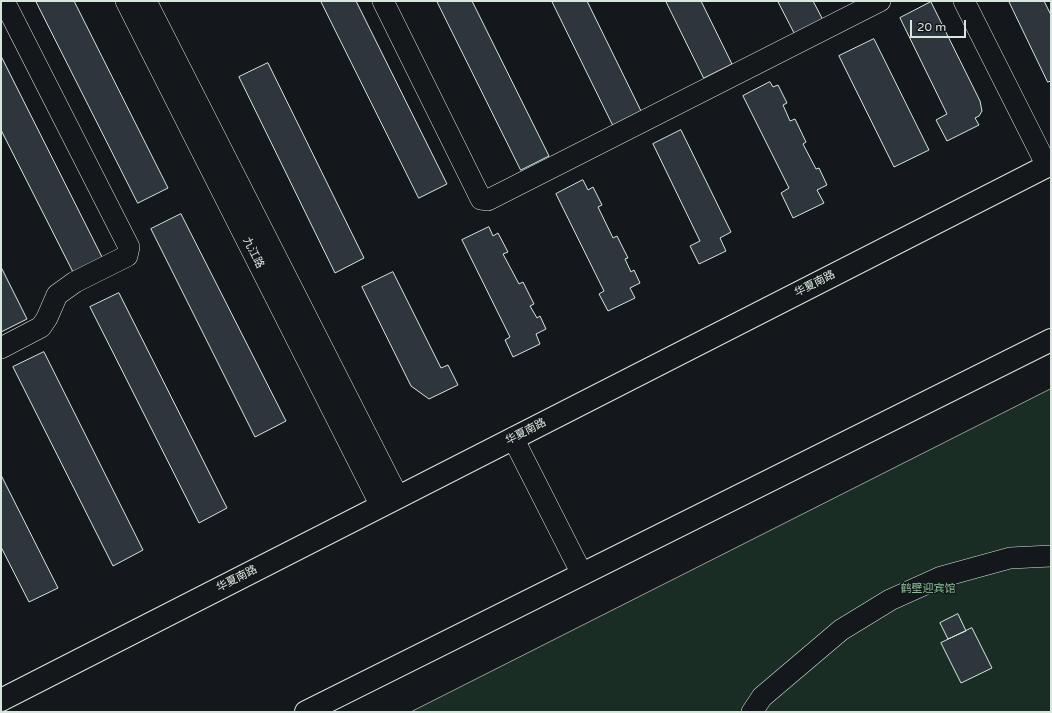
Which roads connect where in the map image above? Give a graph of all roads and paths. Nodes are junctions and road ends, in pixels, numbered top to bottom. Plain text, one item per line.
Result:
1 (4, 1) edge
2 (126, 1) edge
3 (146, 1) edge
4 (383, 1) edge
5 (880, 1) edge
6 (964, 1) edge
7 (1049, 165) edge
8 (1051, 340) edge
9 (1, 348) edge
10 (513, 438) junction
11 (389, 501) junction
12 (1051, 556) edge
13 (582, 574) junction
14 (1, 700) edge
15 (306, 712) edge
16 (752, 712) edge

1 - 9 street
2 - 11 street, 九江路
3 - 11 street, 九江路
4 - 5 street
6 - 7 street
7 - 10 main road, 华夏南路
8 - 13 main road
10 - 11 main road, 华夏南路
10 - 13 street
11 - 14 main road, 华夏南路
12 - 16 street
13 - 15 main road

